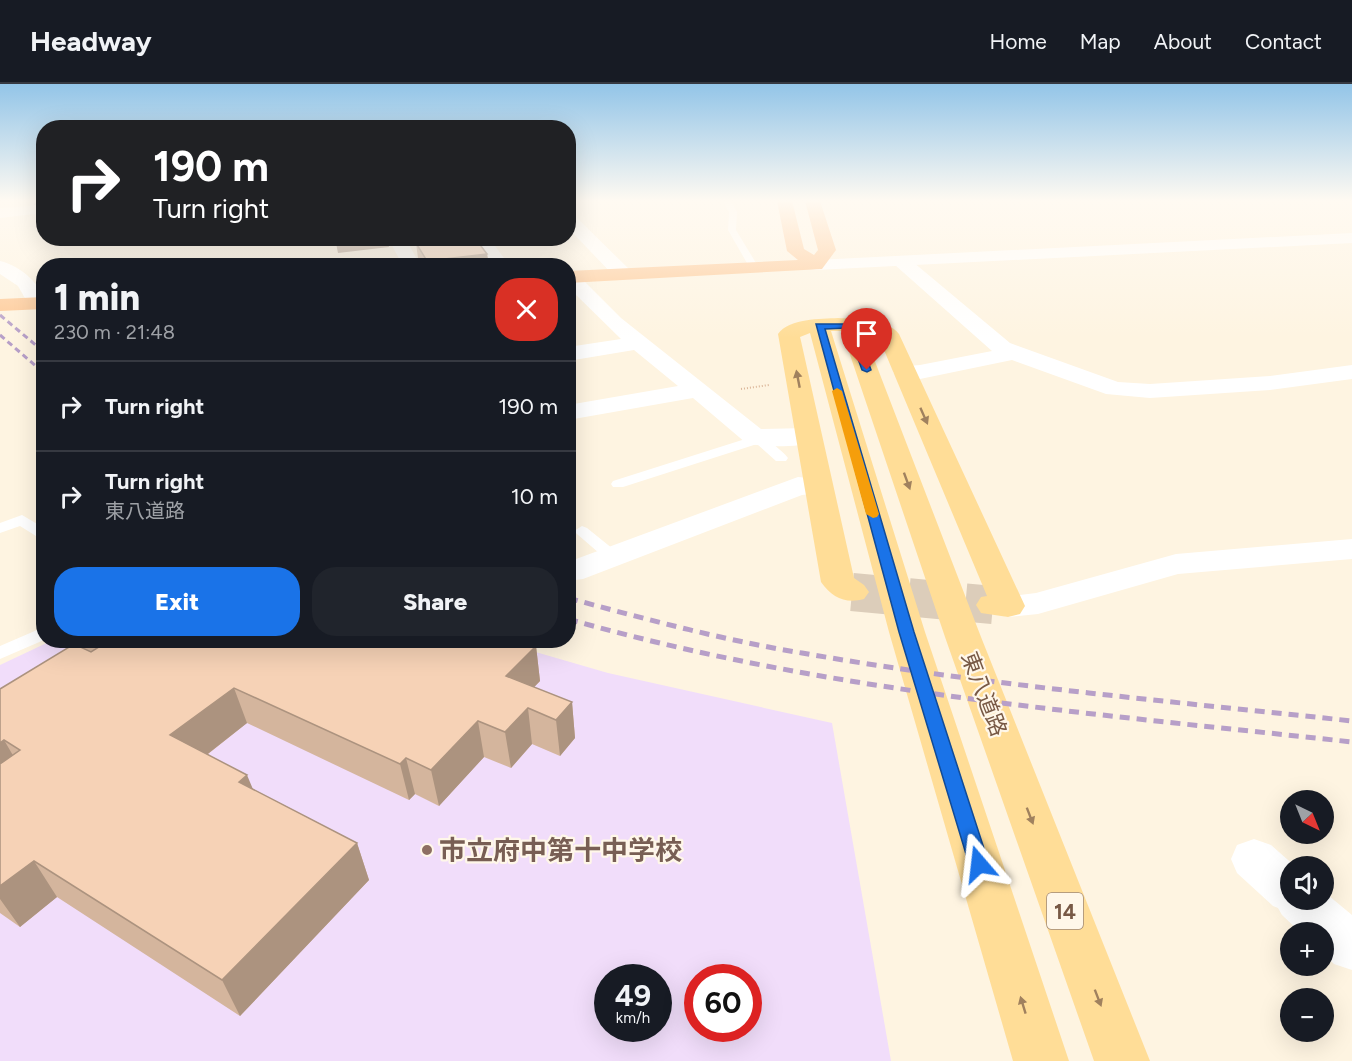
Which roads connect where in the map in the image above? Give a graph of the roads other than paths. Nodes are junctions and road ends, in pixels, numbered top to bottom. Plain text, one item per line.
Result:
1 (596, 247) edge
2 (742, 247) edge
3 (795, 247) edge
4 (826, 247) edge
5 (1183, 247) edge
6 (901, 261) junction
7 (816, 265) junction
8 (0, 266) edge
9 (754, 268) junction
10 (623, 274) junction
11 (576, 277) edge
12 (576, 284) edge
13 (36, 298) edge
14 (36, 303) edge
15 (8, 304) edge
16 (819, 326) junction
17 (851, 326) junction
18 (641, 342) junction
19 (576, 353) edge
20 (1014, 353) junction
21 (905, 372) junction
22 (1352, 372) edge
23 (700, 390) junction
24 (576, 412) edge
25 (809, 436) junction
26 (761, 438) junction
27 (781, 458) dead end
28 (618, 484) dead end
29 (819, 486) junction
30 (0, 528) edge
31 (36, 530) edge
32 (582, 531) dead end
33 (1352, 549) edge
34 (612, 556) junction
35 (576, 570) edge
36 (852, 592) dead end
37 (1001, 606) joint
38 (36, 637) edge
39 (0, 653) edge
40 (1254, 859) dead end
41 (1280, 882) edge
42 (1312, 910) edge
43 (1348, 939) edge
44 (1041, 1061) edge
45 (1122, 1061) edge

1 - 10 street
2 - 9 lane
3 - 7 highway
4 - 7 highway
5 - 6 street
6 - 7 street
6 - 20 street
7 - 9 highway
8 - 13 street
9 - 10 highway
10 - 11 highway
12 - 18 street
14 - 15 highway
16 - 17 main road
25 -> 16 main road
44 -> 16 main road
17 - 21 main road
17 -> 45 main road, 東八道路 / 14
18 - 19 street
18 - 23 street
20 - 21 street
20 - 22 street
21 -> 37 main road
23 - 24 street
23 - 26 street
25 - 26 street
25 - 29 main road
26 - 27 lane
26 - 28 lane
29 - 34 street
29 - 36 main road
30 - 31 lane
32 - 34 lane
33 - 37 street
34 - 35 street
38 - 39 lane
40 - 41 street
42 - 43 street

